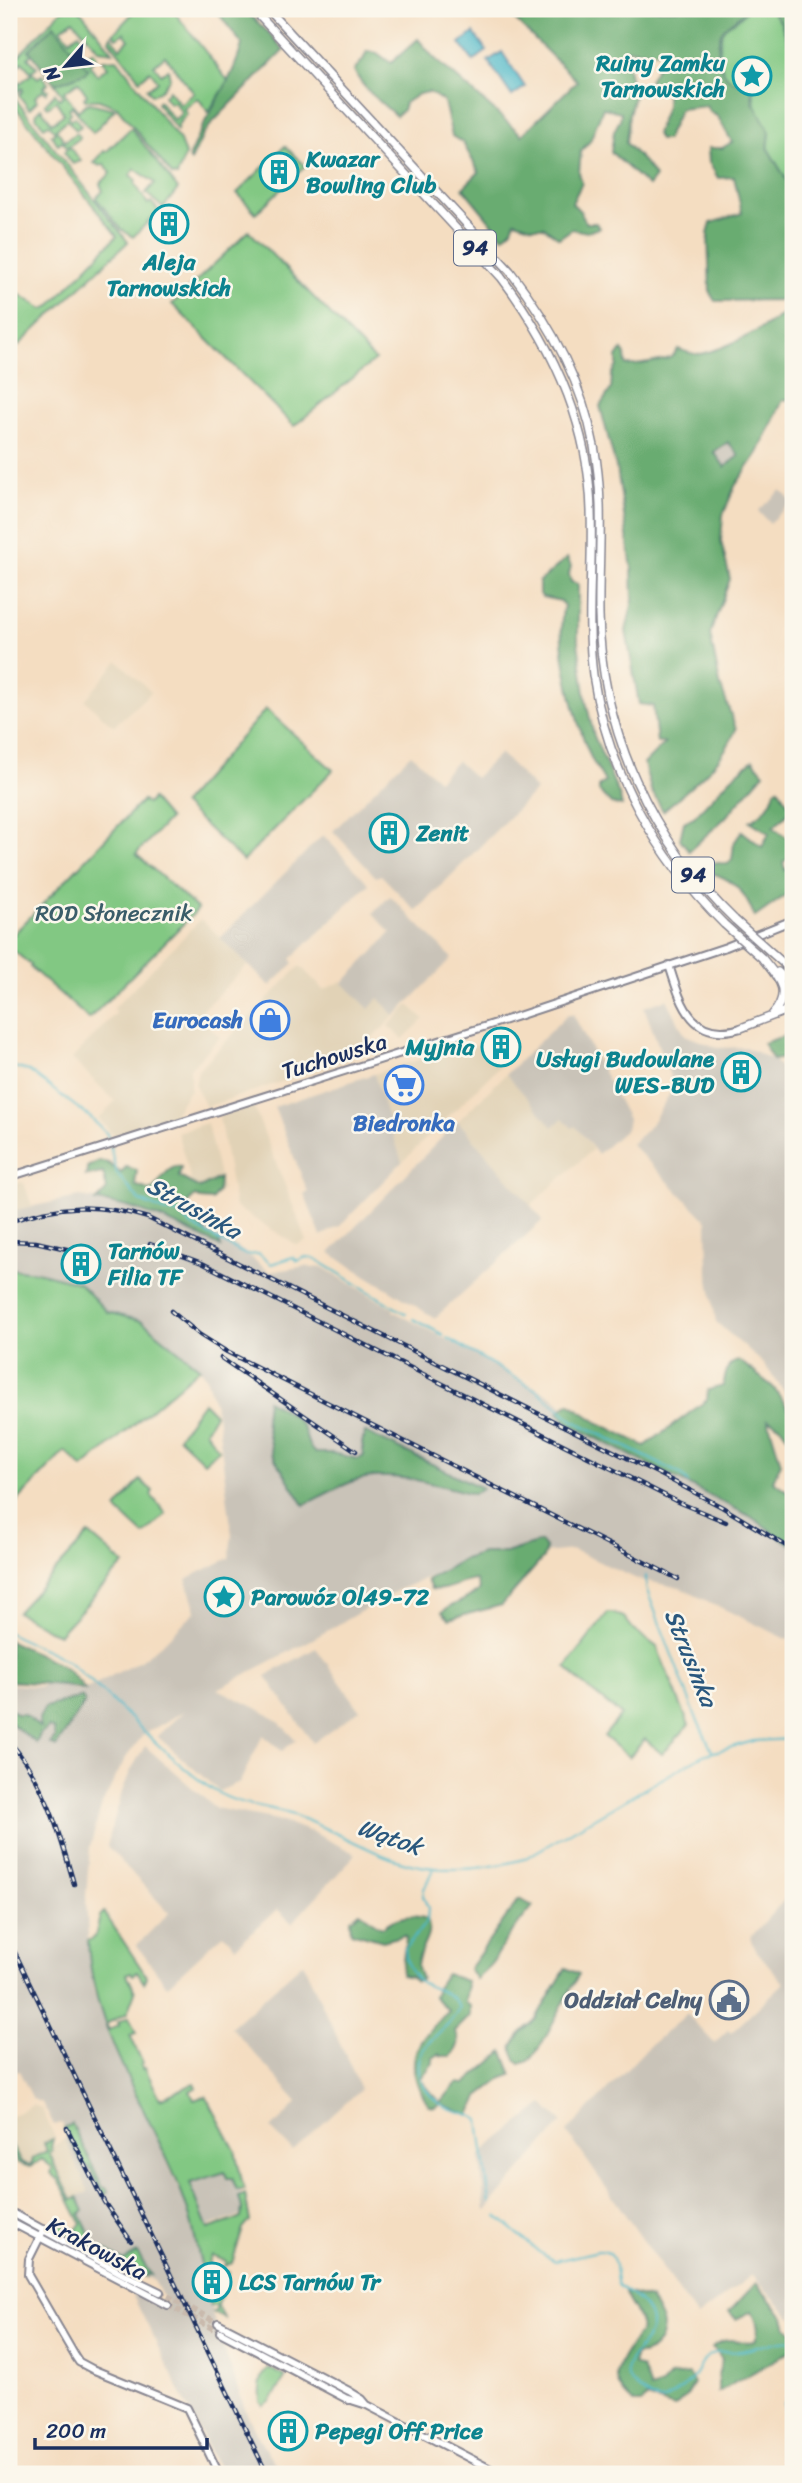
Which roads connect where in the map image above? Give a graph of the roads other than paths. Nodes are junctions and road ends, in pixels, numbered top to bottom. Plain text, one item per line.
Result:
1 (253, 9) edge
2 (268, 9) edge
3 (793, 920) edge
4 (762, 958) junction
5 (669, 965) junction
6 (793, 972) edge
7 (793, 986) edge
8 (793, 1008) edge
9 (772, 1015) junction
10 (741, 1028) joint
11 (9, 1177) edge
12 (9, 2211) edge
13 (9, 2221) edge
14 (44, 2230) junction
15 (40, 2237) junction
16 (160, 2292) tunnel mouth
17 (168, 2305) tunnel mouth
18 (218, 2323) tunnel mouth
19 (220, 2332) tunnel mouth
20 (367, 2405) junction
21 (219, 2474) edge
22 (500, 2474) edge

1 - 4 main road, 94, bridge
2 - 6 main road, 94, bridge
3 - 5 street, Tuchowska
4 - 7 main road, 94
4 - 9 main road
5 - 10 street
5 - 11 street, Tuchowska
8 - 9 main road
9 - 10 main road
12 - 14 street, Krakowska
13 - 15 street, Krakowska
14 - 15 street
14 - 16 street, Krakowska
15 - 17 street, Krakowska
15 - 21 street
18 - 20 street
19 - 20 street
20 - 22 street

